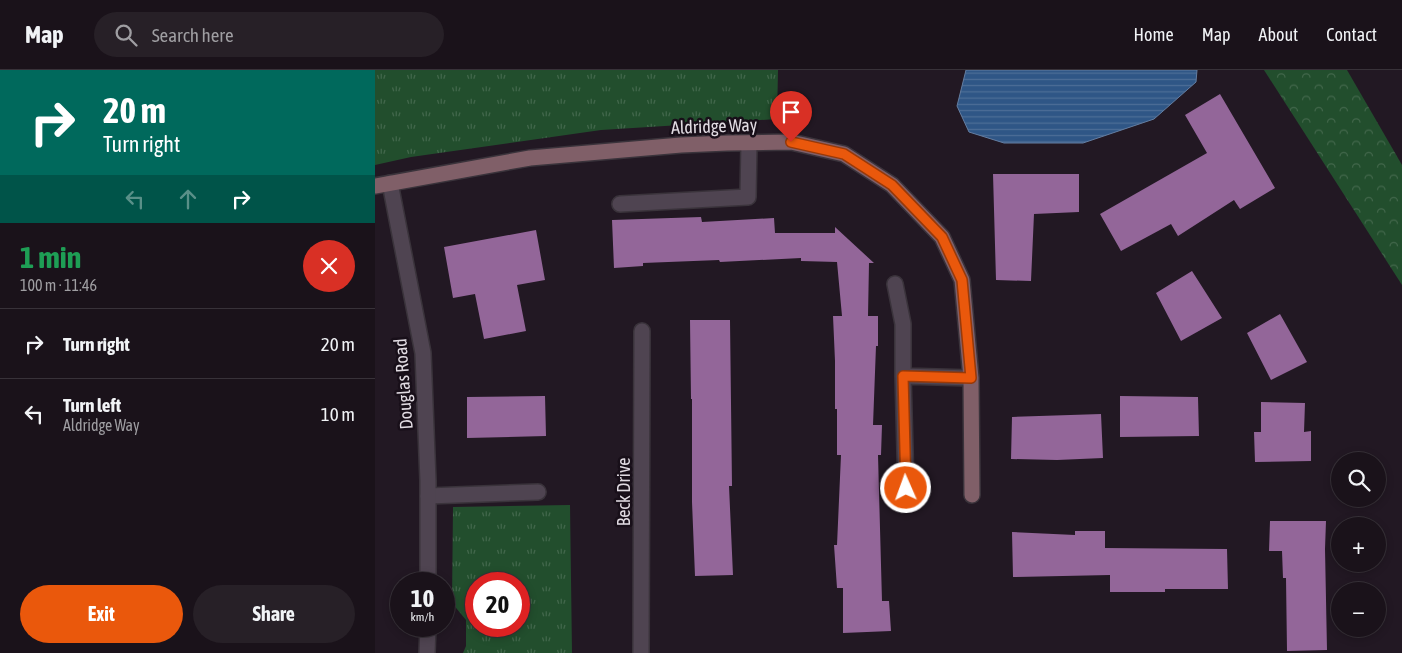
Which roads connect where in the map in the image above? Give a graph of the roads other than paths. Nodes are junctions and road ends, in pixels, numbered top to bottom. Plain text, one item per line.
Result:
1 (749, 143) junction
2 (382, 185) edge
3 (620, 204) dead end
4 (895, 284) dead end
5 (642, 331) dead end
6 (903, 376) junction
7 (971, 378) junction
8 (906, 488) dead end
9 (537, 492) dead end
10 (972, 495) dead end
11 (428, 496) junction
12 (428, 572) edge
13 (428, 637) edge
14 (427, 653) edge
15 (641, 653) edge

1 - 2 street, Aldridge Way
1 - 3 street
1 - 7 street, Aldridge Way
2 - 11 street, Douglas Road
4 - 6 street
5 - 15 street, Beck Drive
6 - 7 street
6 - 8 street
7 - 10 street, Aldridge Way
9 - 11 street
11 - 12 street, Douglas Road
13 - 14 street

